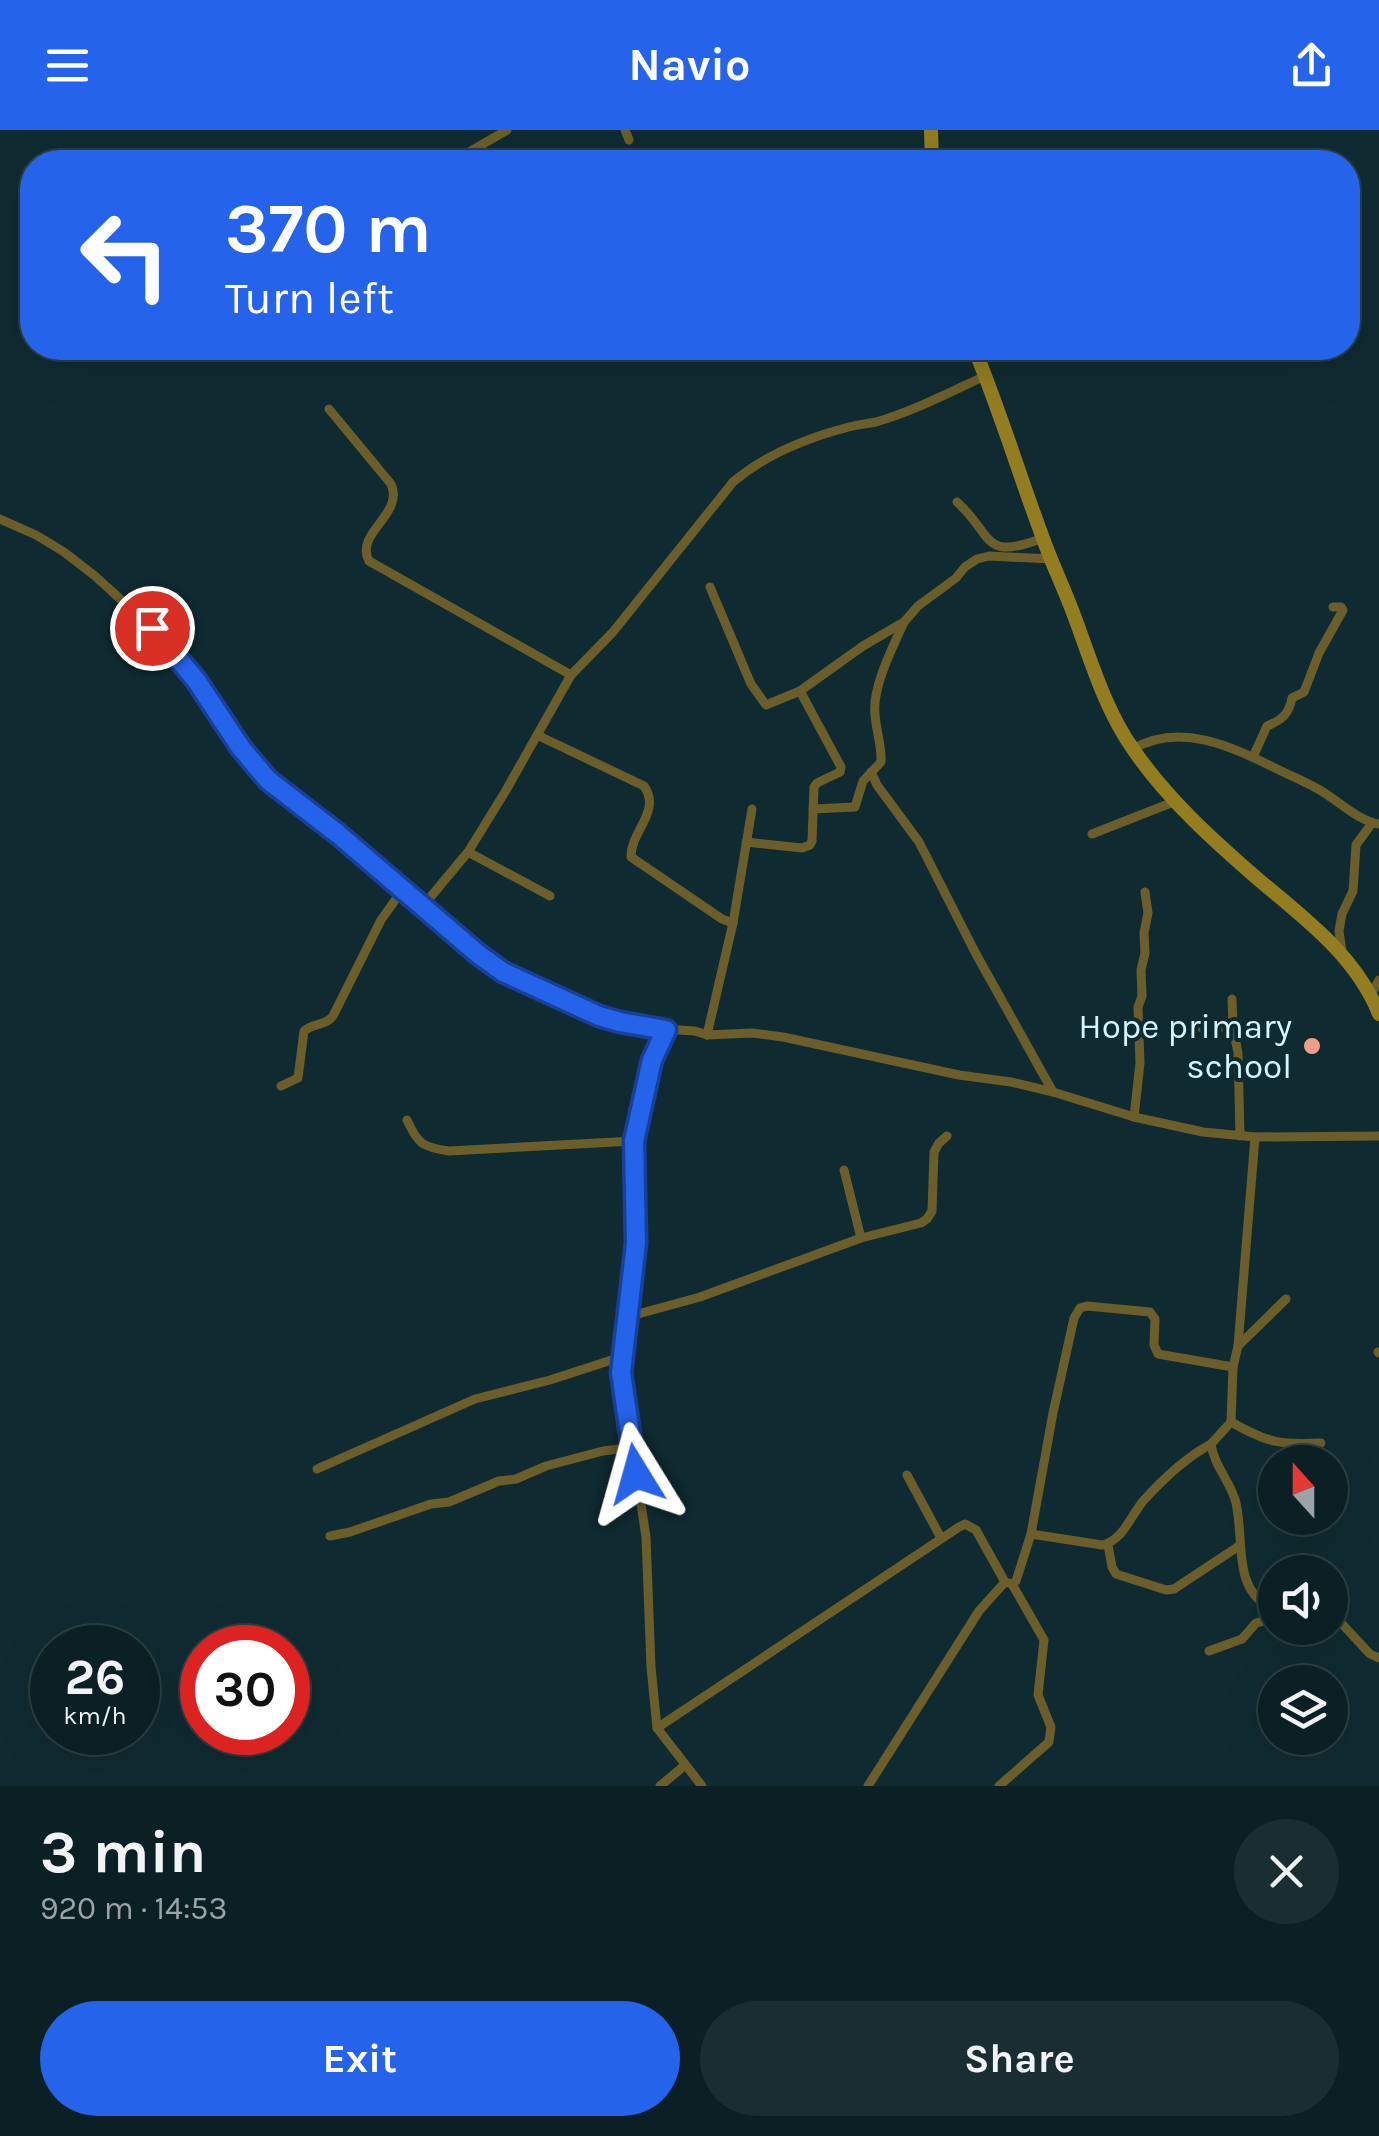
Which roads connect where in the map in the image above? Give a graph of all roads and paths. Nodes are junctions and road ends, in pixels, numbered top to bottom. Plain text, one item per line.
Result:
1 (507, 130) edge
2 (473, 150) edge
3 (979, 360) edge
4 (985, 376) junction
5 (329, 409) dead end
6 (957, 502) dead end
7 (0, 520) edge
8 (984, 537) junction
9 (1043, 538) junction
10 (976, 559) junction
11 (1052, 559) junction
12 (710, 587) dead end
13 (1334, 606) dead end
14 (904, 622) junction
15 (571, 675) junction
16 (800, 691) junction
17 (537, 735) junction
18 (1133, 749) junction
19 (1253, 757) junction
20 (871, 772) junction
21 (1176, 801) junction
22 (752, 809) dead end
23 (813, 809) junction
24 (1376, 824) edge
25 (1092, 834) dead end
26 (746, 842) junction
27 (468, 852) junction
28 (403, 889) junction
29 (1144, 892) dead end
30 (550, 896) dead end
31 (422, 906) junction
32 (733, 924) junction
33 (1342, 955) junction
34 (1379, 980) edge
35 (1372, 995) junction
36 (1232, 999) dead end
37 (1379, 1014) edge
38 (1233, 1026) junction
39 (1190, 1027) dead end
40 (666, 1030) junction
41 (707, 1036) junction
42 (281, 1086) dead end
43 (1054, 1092) junction
44 (1134, 1117) junction
45 (407, 1120) dead end
46 (948, 1136) dead end
47 (1240, 1136) junction
48 (1379, 1136) edge
49 (1255, 1137) junction
50 (634, 1141) junction
51 (844, 1170) dead end
52 (861, 1238) junction
53 (1286, 1298) dead end
54 (627, 1317) junction
55 (1238, 1346) junction
56 (624, 1356) junction
57 (1233, 1368) junction
58 (1231, 1422) junction
59 (1211, 1444) junction
60 (1321, 1444) dead end
61 (633, 1452) junction
62 (317, 1469) dead end
63 (907, 1475) dead end
64 (1031, 1534) junction
65 (330, 1536) dead end
66 (941, 1538) junction
67 (1108, 1545) junction
68 (1239, 1546) junction
69 (1009, 1583) junction
70 (1258, 1599) edge
71 (1258, 1622) edge
72 (1348, 1631) edge
73 (1209, 1651) dead end
74 (1379, 1658) edge
75 (657, 1728) junction
76 (684, 1766) junction
77 (660, 1786) edge
78 (702, 1786) edge
79 (868, 1786) edge
80 (999, 1786) edge

1 - 2 street
3 - 4 street
4 - 9 street
4 - 15 street
5 - 15 street
6 - 8 street
7 - 28 street
8 - 9 street
8 - 10 street
9 - 11 street
10 - 11 street
10 - 14 street
11 - 18 street
12 - 16 street
13 - 19 street
14 - 16 street
14 - 20 street
15 - 17 street
16 - 23 street
17 - 27 street
17 - 32 street
18 - 19 street
18 - 21 street
19 - 24 street
20 - 23 street
20 - 43 street
21 - 25 street
21 - 33 street
22 - 26 street
23 - 26 street
24 - 33 street
26 - 32 street
27 - 30 street
27 - 31 street
28 - 31 street
28 - 42 street
29 - 44 street
31 - 40 street
32 - 41 street
33 - 35 street
34 - 35 street
35 - 37 street
36 - 38 street
38 - 39 street
38 - 47 street
40 - 41 street
40 - 50 street
41 - 43 street
43 - 44 street
44 - 47 street
45 - 50 street
46 - 52 street
47 - 49 street
48 - 49 street
49 - 55 street
50 - 54 street
51 - 52 street
52 - 54 street
53 - 55 street
54 - 56 street
55 - 57 street
56 - 61 street
56 - 62 street
57 - 58 street
57 - 64 street
58 - 59 street
58 - 60 street
59 - 67 street
59 - 68 street
61 - 65 street
61 - 75 street
63 - 66 street
64 - 67 street
64 - 69 street
66 - 69 street
66 - 75 street
67 - 68 street
68 - 70 street
69 - 79 street
69 - 80 street
71 - 73 street
72 - 74 street
75 - 76 street
76 - 77 street
76 - 78 street

